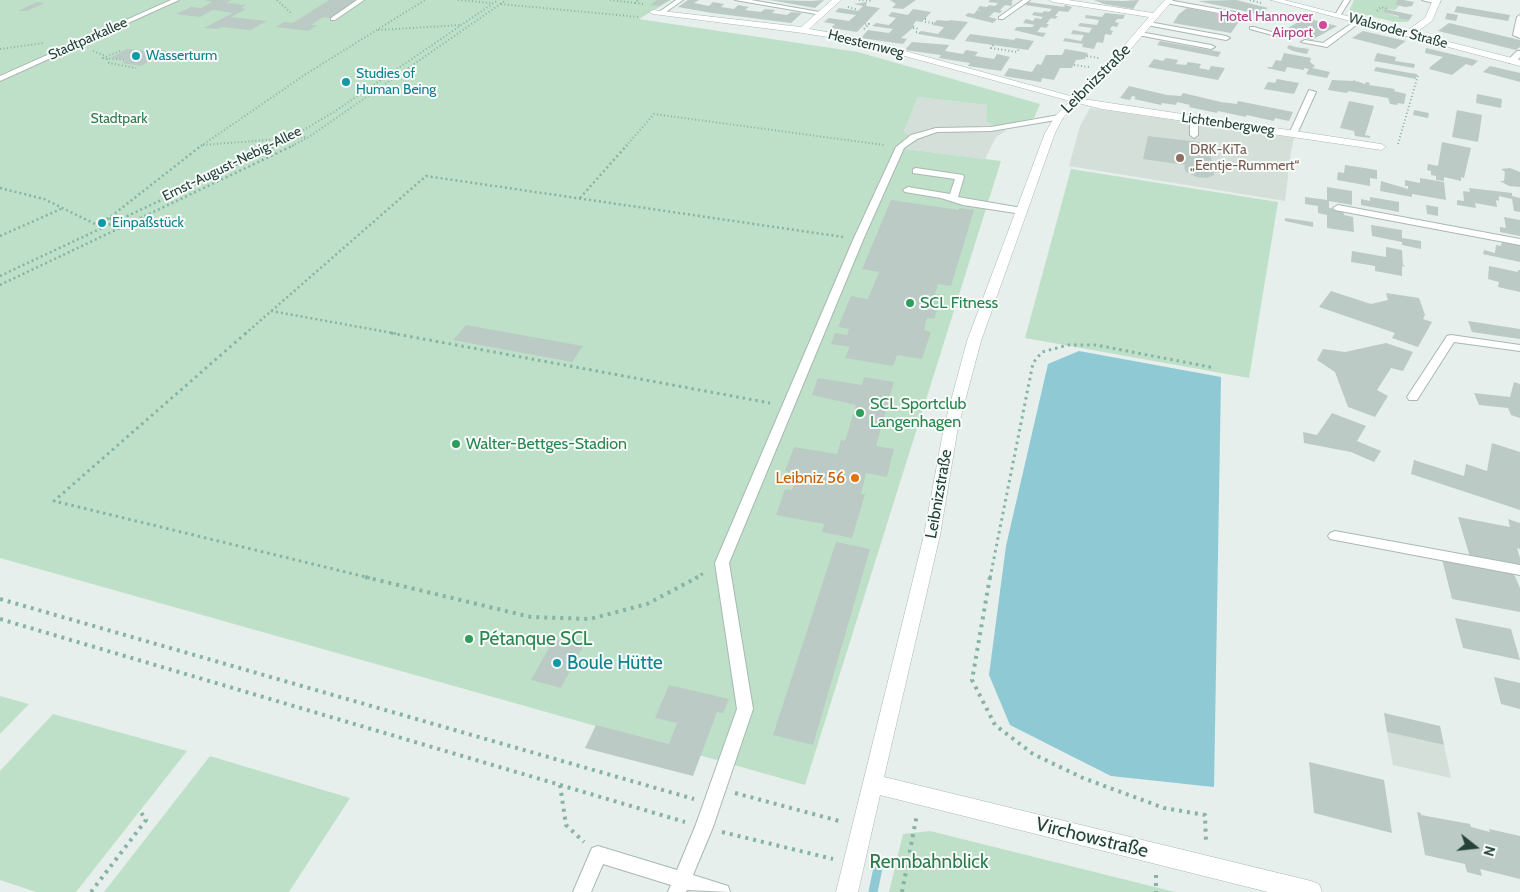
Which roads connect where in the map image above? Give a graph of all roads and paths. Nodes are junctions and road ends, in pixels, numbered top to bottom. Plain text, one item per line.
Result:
1 (176, 0) edge
2 (276, 0) edge
3 (361, 0) edge
4 (425, 0) edge
5 (458, 0) edge
6 (498, 0) edge
7 (506, 0) edge
8 (610, 0) edge
9 (638, 0) edge
10 (680, 0) edge
11 (738, 0) edge
12 (837, 0) edge
13 (859, 0) edge
14 (1028, 0) edge
15 (1053, 0) edge
16 (1275, 0) edge
17 (1347, 0) edge
18 (1425, 0) edge
19 (873, 1) dead end
20 (1168, 1) edge
21 (1437, 1) edge
22 (493, 3) junction
23 (848, 3) dead end
24 (501, 4) junction
25 (858, 10) dead end
26 (657, 12) junction
27 (291, 13) dead end
28 (822, 13) junction
29 (1240, 15) dead end
30 (1338, 15) junction
31 (1156, 16) junction
32 (1520, 17) edge
33 (1001, 18) dead end
34 (333, 19) dead end
35 (926, 20) dead end
36 (1360, 20) junction
37 (934, 23) dead end
38 (1149, 24) junction
39 (462, 25) junction
40 (914, 28) dead end
41 (1252, 28) dead end
42 (920, 29) dead end
43 (377, 30) junction
44 (803, 30) junction
45 (1140, 34) junction
46 (1408, 34) junction
47 (1278, 35) dead end
48 (1520, 36) edge
49 (1226, 38) dead end
50 (1305, 42) dead end
51 (993, 45) dead end
52 (1211, 47) dead end
53 (1019, 49) dead end
54 (1520, 53) edge
55 (117, 54) dead end
56 (107, 59) junction
57 (124, 60) dead end
58 (1516, 62) edge
59 (136, 68) dead end
60 (1418, 75) dead end
61 (0, 78) edge
62 (1312, 92) dead end
63 (1075, 100) junction
64 (1058, 117) junction
65 (1197, 120) junction
66 (1293, 134) junction
67 (1194, 135) dead end
68 (310, 137) junction
69 (291, 138) junction
70 (202, 145) junction
71 (900, 146) junction
72 (1381, 147) joint
73 (916, 171) dead end
74 (0, 188) edge
75 (908, 190) dead end
76 (580, 198) junction
77 (953, 199) junction
78 (62, 208) junction
79 (1338, 208) dead end
80 (1022, 211) junction
81 (109, 218) junction
82 (115, 222) junction
83 (126, 225) junction
84 (0, 236) edge
85 (858, 240) junction
86 (1520, 242) edge
87 (0, 276) edge
88 (0, 285) edge
89 (271, 311) junction
90 (1520, 348) edge
91 (1216, 368) dead end
92 (1412, 398) dead end
93 (788, 407) junction
94 (1335, 536) dead end
95 (722, 563) junction
96 (1520, 570) edge
97 (0, 599) edge
98 (0, 619) edge
99 (874, 784) junction
100 (560, 785) junction
101 (714, 796) junction
102 (921, 796) junction
103 (140, 811) dead end
104 (704, 827) junction
105 (863, 827) junction
106 (598, 854) junction
107 (854, 864) junction
108 (1206, 866) junction
109 (680, 886) edge
110 (91, 892) edge
111 (582, 892) edge
112 (720, 892) edge
113 (847, 892) edge
114 (902, 892) edge
115 (1311, 892) edge

1 - 61 lane, Stadtparkallee
2 - 27 path
3 - 34 lane
4 - 43 path
5 - 22 path
6 - 22 path
7 - 24 path, Ernst-August-Nebig-Allee
8 - 9 path
10 - 26 lane
11 - 28 lane
12 - 28 street
13 - 19 path
14 - 33 lane
15 - 31 street
16 - 30 street, Walsroder Straße
17 - 30 lane
18 - 21 lane
20 - 29 lane
20 - 31 street, Leibnizstraße
21 - 46 street
22 - 24 path
22 - 39 path
23 - 25 path
24 - 26 path
24 - 68 path, Ernst-August-Nebig-Allee
26 - 44 street, Heesternweg
28 - 44 street
30 - 36 street, Walsroder Straße
31 - 38 street, Leibnizstraße
32 - 48 lane
35 - 37 path
36 - 46 street, Walsroder Straße
36 - 50 lane
38 - 45 street, Leibnizstraße
38 - 49 lane
39 - 43 path
39 - 69 path
40 - 42 path
41 - 47 lane
43 - 70 path
44 - 63 street, Heesternweg
45 - 52 lane
45 - 63 street, Leibnizstraße
46 - 58 street, Walsroder Straße
51 - 53 path
54 - 58 lane
55 - 56 path
56 - 57 path
56 - 59 path
60 - 72 path
62 - 66 lane
63 - 64 street, Leibnizstraße
63 - 65 street, Lichtenbergweg
64 - 71 lane
64 - 80 street, Leibnizstraße
65 - 66 street, Lichtenbergweg
65 - 67 lane
66 - 72 street, Lichtenbergweg
68 - 69 path
68 - 83 path, Ernst-August-Nebig-Allee
69 - 70 path
69 - 82 path
70 - 81 path
71 - 76 path
71 - 85 lane
73 - 77 lane
74 - 78 path
75 - 77 lane
76 - 85 path
76 - 89 path
77 - 80 lane
78 - 81 path
78 - 84 path
79 - 86 lane
80 - 99 street, Leibnizstraße
81 - 82 path
82 - 83 path
82 - 87 path
83 - 88 path, Ernst-August-Nebig-Allee
85 - 93 lane
89 - 93 path
89 - 95 path
90 - 92 lane
91 - 108 path
93 - 95 lane
94 - 96 lane
95 - 101 lane
97 - 101 path
98 - 100 path
99 - 102 street, Virchowstraße
99 - 105 street, Leibnizstraße
100 - 104 path
100 - 106 path
101 - 104 lane
101 - 105 path
102 - 108 street, Virchowstraße
102 - 114 path
103 - 110 path
104 - 107 path
104 - 109 lane
105 - 107 street, Leibnizstraße
106 - 109 lane
106 - 111 lane
107 - 113 street, Leibnizstraße
108 - 115 street, Virchowstraße
109 - 112 lane

